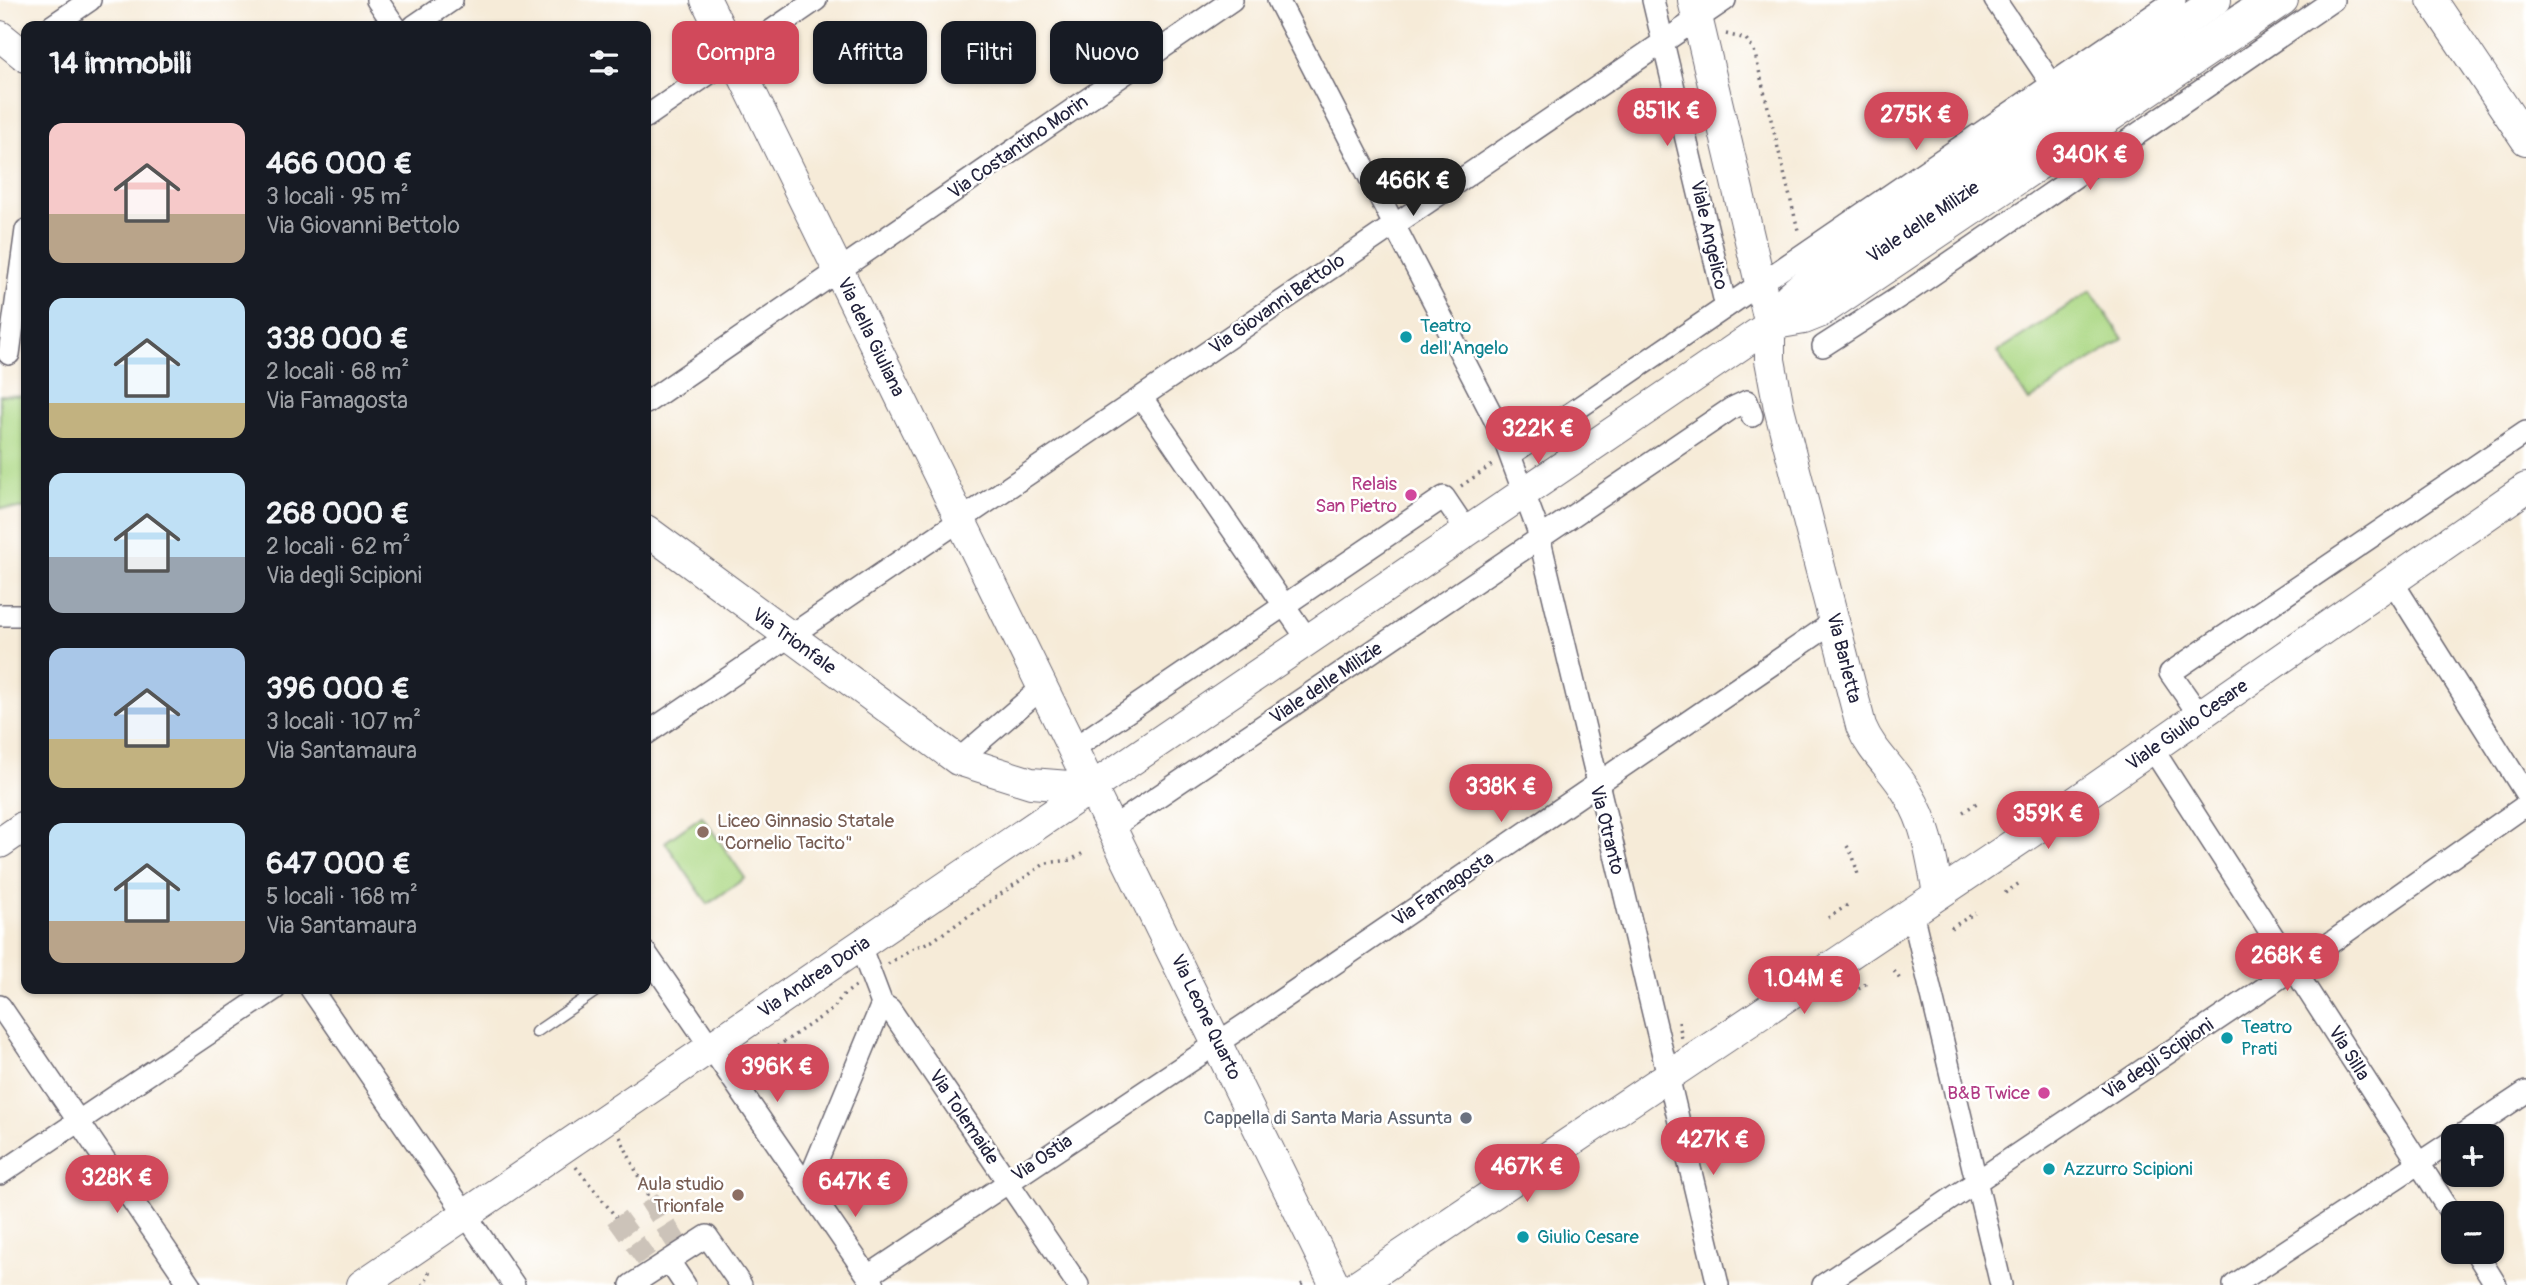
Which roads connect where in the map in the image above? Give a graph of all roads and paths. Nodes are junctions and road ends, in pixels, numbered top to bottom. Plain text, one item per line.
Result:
1 (90, 0) edge
2 (377, 0) edge
3 (452, 0) edge
4 (706, 0) edge
5 (816, 0) edge
6 (1232, 0) edge
7 (1278, 0) edge
8 (1653, 0) edge
9 (1725, 0) edge
10 (1995, 0) edge
11 (2216, 0) edge
12 (2250, 0) edge
13 (2283, 0) edge
14 (2333, 0) edge
15 (2432, 0) edge
16 (2179, 8) edge
17 (1695, 9) edge
18 (59, 21) edge
19 (392, 21) edge
20 (421, 21) edge
21 (716, 21) edge
22 (786, 21) edge
23 (1724, 32) dead end
24 (1663, 41) junction
25 (694, 84) edge
26 (747, 84) edge
27 (2052, 84) junction
28 (651, 114) edge
29 (2526, 140) edge
30 (1941, 175) junction
31 (1393, 225) junction
32 (1801, 242) dead end
33 (1892, 262) junction
34 (838, 270) junction
35 (21, 274) edge
36 (1760, 284) junction
37 (1910, 289) junction
38 (1726, 307) junction
39 (1770, 325) junction
40 (1822, 346) dead end
41 (12, 354) edge
42 (1142, 398) junction
43 (651, 400) edge
44 (1764, 408) junction
45 (2526, 432) edge
46 (1511, 454) junction
47 (2526, 488) edge
48 (1525, 492) junction
49 (1444, 497) junction
50 (960, 519) junction
51 (1467, 531) junction
52 (651, 534) edge
53 (1539, 540) junction
54 (2392, 581) junction
55 (1284, 606) junction
56 (0, 615) edge
57 (21, 615) edge
58 (1828, 626) dead end
59 (788, 636) junction
60 (1308, 640) junction
61 (1807, 641) joint
62 (1040, 680) junction
63 (2200, 716) junction
64 (651, 731) edge
65 (1074, 748) junction
66 (2152, 748) junction
67 (951, 756) junction
68 (1596, 784) junction
69 (1094, 788) junction
70 (2526, 794) edge
71 (1980, 800) dead end
72 (2526, 805) edge
73 (1963, 812) dead end
74 (1113, 827) junction
75 (21, 828) edge
76 (0, 843) edge
77 (1847, 846) dead end
78 (1085, 852) dead end
79 (1858, 875) dead end
80 (2021, 882) dead end
81 (2005, 893) dead end
82 (1938, 894) junction
83 (1849, 904) dead end
84 (1912, 912) junction
85 (1975, 913) dead end
86 (1828, 918) dead end
87 (1952, 926) dead end
88 (860, 946) junction
89 (651, 962) edge
90 (2294, 967) junction
91 (882, 968) dead end
92 (1894, 971) dead end
93 (862, 982) dead end
94 (1868, 982) dead end
95 (1902, 982) dead end
96 (1853, 993) dead end
97 (268, 994) edge
98 (314, 994) edge
99 (591, 994) edge
100 (882, 1004) junction
101 (0, 1006) edge
102 (1679, 1022) dead end
103 (536, 1032) dead end
104 (1218, 1042) junction
105 (1684, 1045) dead end
106 (712, 1047) junction
107 (745, 1069) dead end
108 (1668, 1079) junction
109 (2526, 1092) edge
110 (79, 1122) junction
111 (2478, 1124) edge
112 (2441, 1149) edge
113 (632, 1161) dead end
114 (2419, 1163) junction
115 (0, 1174) edge
116 (1007, 1181) junction
117 (1976, 1181) junction
118 (807, 1185) junction
119 (591, 1187) dead end
120 (649, 1199) tunnel mouth
121 (2443, 1201) edge
122 (466, 1215) junction
123 (616, 1217) tunnel mouth
124 (666, 1259) junction
125 (432, 1264) dead end
126 (2483, 1264) edge
127 (871, 1281) edge
128 (190, 1285) edge
129 (362, 1285) edge
130 (422, 1285) edge
131 (514, 1285) edge
132 (631, 1285) edge
133 (685, 1285) edge
134 (741, 1285) edge
135 (1077, 1285) edge
136 (1335, 1285) edge
137 (1357, 1285) edge
138 (1718, 1285) edge
139 (1823, 1285) edge
140 (2001, 1285) edge
141 (2234, 1285) edge
142 (2496, 1285) edge

1 - 18 street
2 - 19 street
3 - 20 street
4 - 21 street, Via della Giuliana
5 - 22 street
6 - 34 street, Via Costantino Morin
7 - 31 street
8 - 24 street, Viale Angelico
9 - 17 street, Via Giovanni Bettolo
10 - 27 street
11 - 16 street, Viale delle Milizie
12 - 39 lane, Viale delle Milizie
13 - 33 street, Viale delle Milizie
14 - 37 street
15 - 29 street
16 - 27 street, Viale delle Milizie
16 - 30 street, Viale delle Milizie
17 - 24 street, Via Giovanni Bettolo
17 - 36 street, Viale Angelico
23 - 32 path
24 - 31 street, Via Giovanni Bettolo
24 - 38 street, Viale Angelico
25 - 28 street
26 - 34 street, Via della Giuliana
27 - 30 street, Viale delle Milizie
30 - 36 street, Viale delle Milizie
30 - 39 street, Viale delle Milizie
31 - 42 street, Via Giovanni Bettolo
31 - 46 street
33 - 37 street, Viale delle Milizie
33 - 39 street, Viale delle Milizie
34 - 43 street, Via Costantino Morin
34 - 50 street, Via della Giuliana
35 - 41 street
36 - 38 street, Viale delle Milizie
36 - 39 street, Via Barletta
37 - 40 street
38 - 46 street, Viale delle Milizie
39 - 44 street, Via Barletta
39 - 48 street, Viale delle Milizie
42 - 50 street, Via Giovanni Bettolo
42 - 55 street
44 - 53 street, Viale delle Milizie
44 - 82 street, Via Barletta
45 - 63 street
46 - 48 street
46 - 49 path
47 - 54 street, Viale Giulio Cesare
48 - 51 street, Viale delle Milizie
48 - 53 street
49 - 51 street
49 - 55 street
50 - 59 street, Via Giovanni Bettolo
50 - 62 street, Via della Giuliana
51 - 60 street, Viale delle Milizie
52 - 59 street, Via Trionfale
53 - 68 street, Via Otranto
53 - 74 street, Viale delle Milizie
54 - 63 street, Viale Giulio Cesare
54 - 70 street
55 - 60 street
55 - 65 street
56 - 57 street
58 - 61 street, Via Barletta
59 - 64 street, Via Giovanni Bettolo
59 - 67 street, Via Trionfale
60 - 69 street, Viale delle Milizie
61 - 68 street, Via Famagosta
62 - 65 street, Via della Giuliana
62 - 67 street
63 - 66 street, Viale Giulio Cesare
65 - 69 street, Via Leone Quarto
66 - 82 street, Viale Giulio Cesare
66 - 90 street, Via Silla
67 - 69 street, Via Trionfale
68 - 104 street, Via Famagosta
68 - 108 street, Via Otranto
69 - 74 street, Via Leone Quarto
69 - 88 street, Via Andrea Doria
71 - 73 path
72 - 90 street, Via degli Scipioni
74 - 104 street, Via Leone Quarto
75 - 76 street
77 - 79 path
78 - 91 path
80 - 81 path
82 - 84 street, Viale Giulio Cesare
83 - 86 path
84 - 108 street, Viale Giulio Cesare
84 - 117 street
85 - 87 path
88 - 100 street, Via Tolemaide
88 - 106 street, Via Andrea Doria
89 - 106 street
90 - 114 street, Via Silla
90 - 117 street, Via degli Scipioni
92 - 95 path
93 - 107 path
94 - 96 path
97 - 110 street
98 - 122 street
99 - 103 lane
100 - 116 street, Via Tolemaide
100 - 118 street
101 - 110 street
102 - 105 path
104 - 116 street, Via Ostia
104 - 136 street, Via Leone Quarto
106 - 118 street
106 - 122 street, Via Andrea Doria
108 - 137 street, Viale Giulio Cesare
108 - 138 street, Via Otranto
109 - 111 street
110 - 115 street
110 - 128 street
112 - 114 street
113 - 120 path
114 - 121 street, Via Silla
114 - 141 street
116 - 127 street, Via Ostia
116 - 135 street, Via Tolemaide
117 - 139 street, Via degli Scipioni
117 - 140 street
118 - 127 street
119 - 123 path
122 - 129 street, Via Andrea Doria
122 - 131 street
124 - 132 street
124 - 133 street
124 - 134 street
125 - 130 path
126 - 142 street

